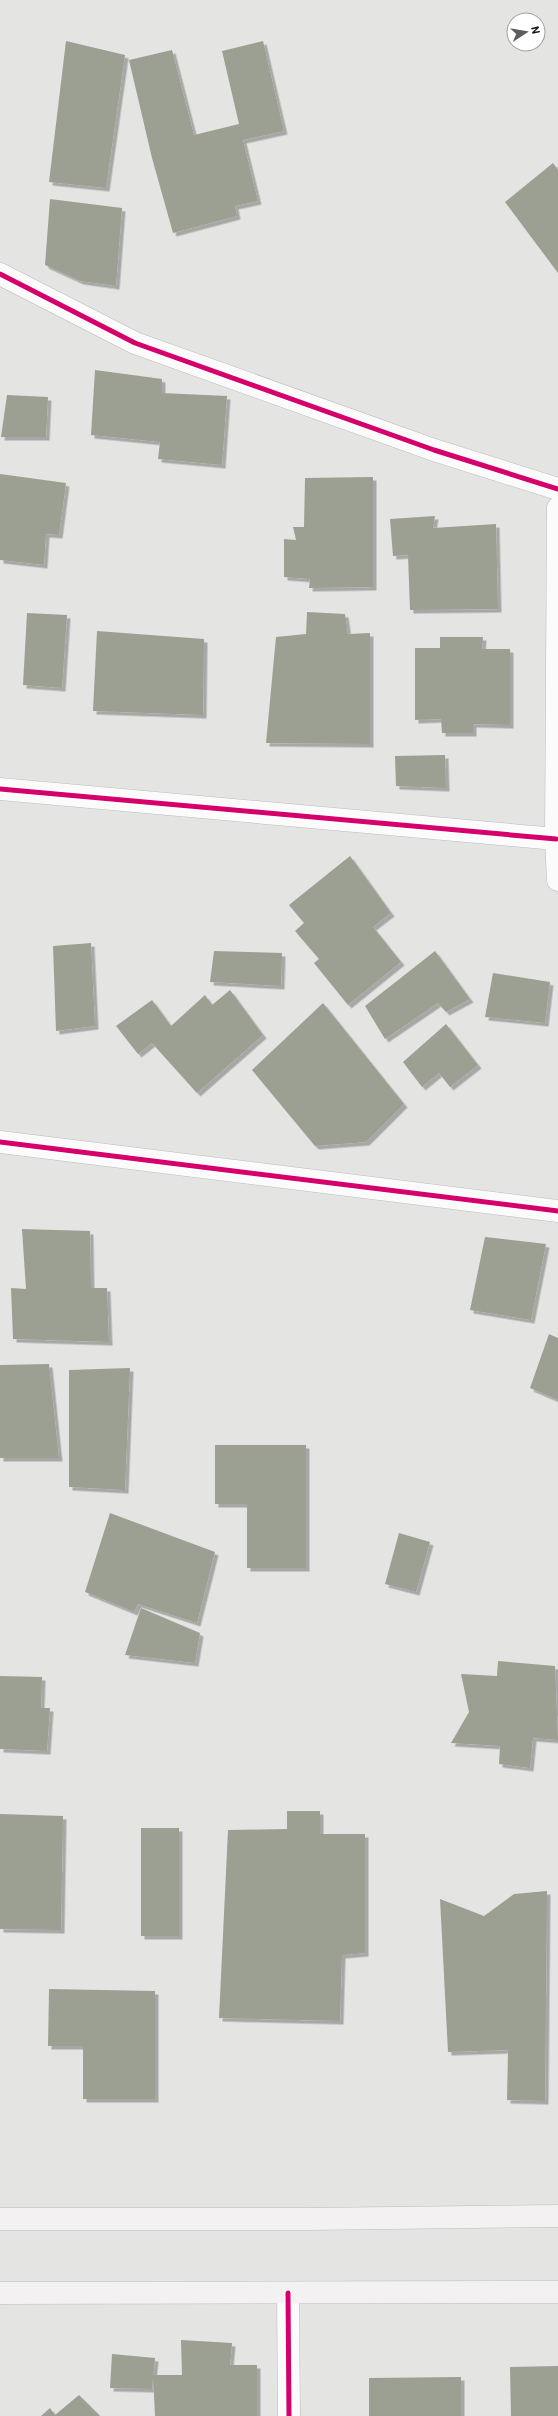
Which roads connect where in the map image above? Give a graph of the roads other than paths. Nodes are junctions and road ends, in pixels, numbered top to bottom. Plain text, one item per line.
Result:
1 (0, 274) edge
2 (558, 489) edge
3 (558, 508) edge
4 (0, 789) edge
5 (556, 839) junction
6 (558, 880) edge
7 (0, 1142) edge
8 (558, 1212) edge
9 (558, 2216) edge
10 (0, 2219) edge
11 (558, 2292) edge
12 (0, 2293) edge
13 (288, 2293) junction
14 (290, 2416) edge

1 - 2 street
3 - 5 street
4 - 5 street
5 - 6 street
7 - 8 street
9 - 10 main road
11 - 13 main road
12 - 13 main road
13 - 14 street

